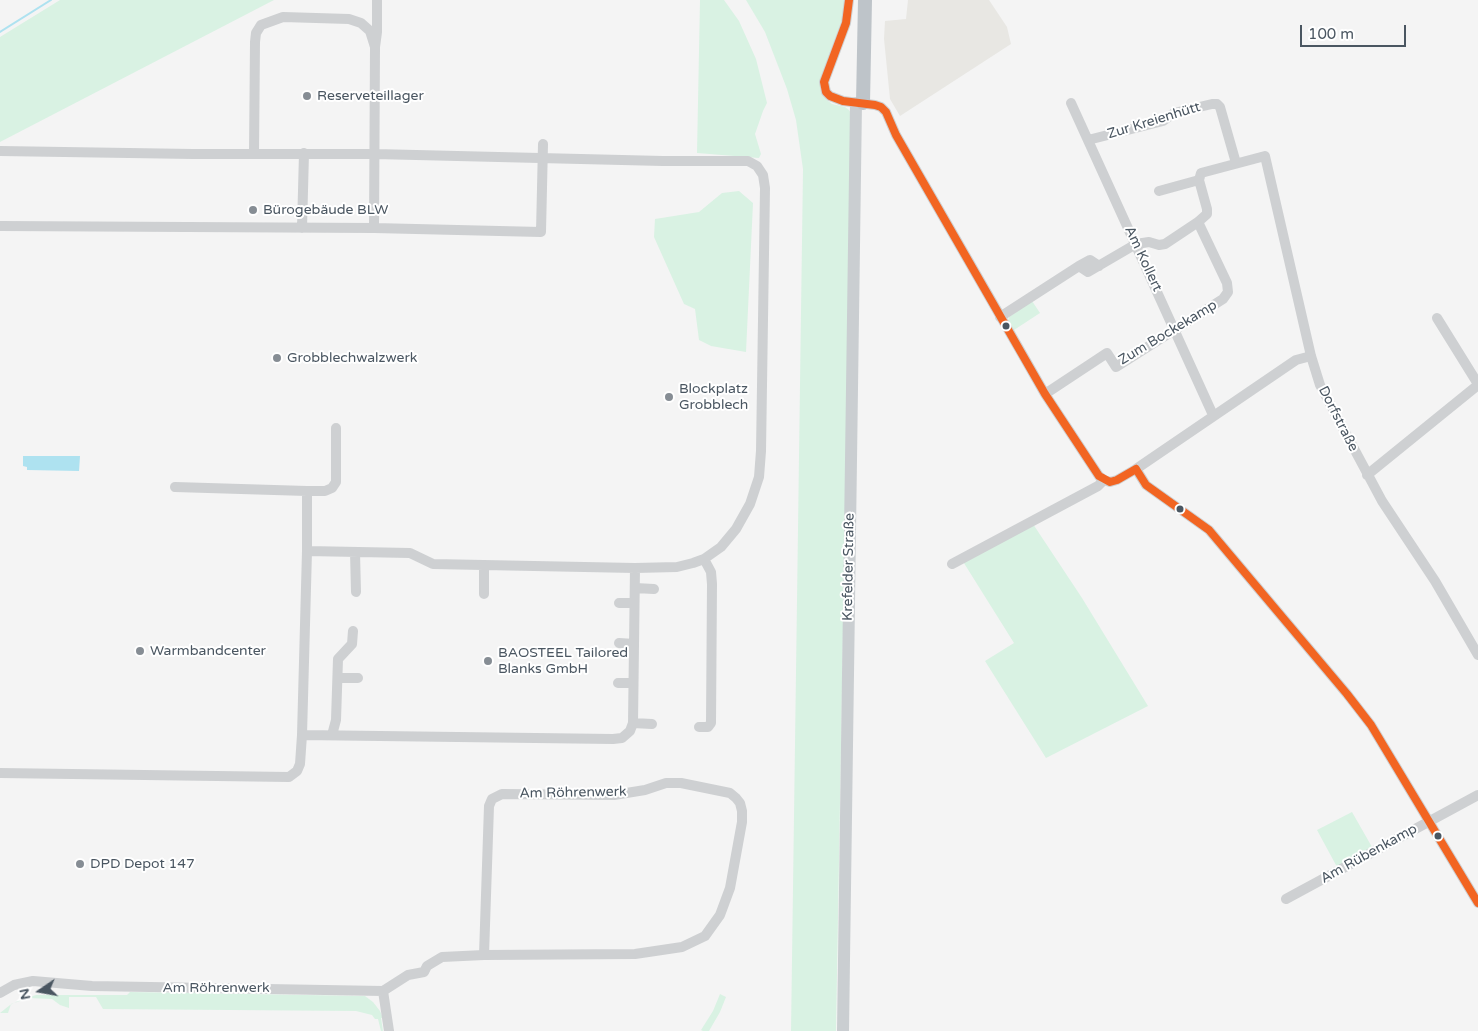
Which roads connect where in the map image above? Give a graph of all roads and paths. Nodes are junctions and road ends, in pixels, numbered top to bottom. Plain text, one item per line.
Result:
1 (378, 0) edge
2 (849, 0) edge
3 (857, 0) edge
4 (865, 0) edge
5 (375, 47) junction
6 (860, 103) junction
7 (1071, 103) dead end
8 (1088, 140) junction
9 (543, 144) dead end
10 (0, 151) edge
11 (254, 153) junction
12 (304, 153) junction
13 (375, 154) junction
14 (543, 158) junction
15 (1236, 163) junction
16 (1199, 180) junction
17 (1159, 191) dead end
18 (1198, 222) junction
19 (0, 226) edge
20 (302, 228) junction
21 (374, 228) junction
22 (1136, 244) junction
23 (1000, 317) junction
24 (1437, 318) dead end
25 (1175, 330) junction
26 (1310, 356) junction
27 (1478, 384) edge
28 (1046, 394) junction
29 (1213, 415) junction
30 (336, 428) dead end
31 (1136, 469) junction
32 (1367, 475) junction
33 (1104, 480) junction
34 (174, 487) dead end
35 (307, 491) junction
36 (307, 551) junction
37 (355, 552) junction
38 (704, 559) junction
39 (952, 564) dead end
40 (484, 565) junction
41 (635, 568) junction
42 (712, 584) junction
43 (635, 588) junction
44 (654, 589) dead end
45 (701, 589) dead end
46 (356, 592) dead end
47 (484, 594) dead end
48 (634, 603) junction
49 (619, 604) dead end
50 (353, 631) dead end
51 (619, 644) dead end
52 (634, 644) junction
53 (1478, 655) edge
54 (338, 678) junction
55 (358, 678) dead end
56 (618, 683) dead end
57 (633, 683) junction
58 (633, 723) junction
59 (652, 724) dead end
60 (700, 727) dead end
61 (302, 735) junction
62 (332, 735) junction
63 (0, 772) edge
64 (1478, 796) edge
65 (1429, 821) junction
66 (1286, 899) dead end
67 (1478, 903) edge
68 (484, 955) junction
69 (382, 991) junction
70 (0, 993) edge
71 (389, 1031) edge
72 (843, 1031) edge
73 (850, 1031) edge

1 - 5 street
2 - 6 street
3 - 6 highway, Krefelder Straße
4 - 6 highway, Krefelder Straße
5 - 11 street
5 - 13 street
6 - 23 street
6 - 72 main road, Krefelder Straße
6 - 73 main road, Krefelder Straße
7 - 8 street, Am Kollert
8 - 15 street, Zur Kreienhütt
8 - 22 street, Am Kollert
9 - 14 street
10 - 11 street
11 - 12 street
12 - 13 street
12 - 20 street
13 - 14 street
13 - 21 street
14 - 21 street
14 - 38 street
15 - 16 street
15 - 26 street, Dorfstraße
16 - 17 street
16 - 18 street
18 - 22 street
18 - 25 street, Zum Bockekamp
19 - 20 street
20 - 21 street
22 - 23 street
22 - 25 street, Am Kollert
23 - 28 street
24 - 27 street
25 - 28 street, Zum Bockekamp
25 - 29 street, Am Kollert
26 - 29 street
26 - 32 street, Dorfstraße
27 - 32 street
28 - 33 street
29 - 31 street
30 - 35 street
31 - 33 street
31 - 65 street
32 - 53 street, Dorfstraße
33 - 39 street
34 - 35 street
35 - 36 street
36 - 37 street
36 - 61 street
37 - 40 street
37 - 46 street
38 - 41 street
38 - 42 street
40 - 41 street
40 - 47 street
41 - 43 street
42 - 45 street
42 - 60 street
43 - 44 street
43 - 48 street
48 - 49 street
48 - 52 street
50 - 54 street
51 - 52 street
52 - 57 street
54 - 55 street
54 - 62 street
56 - 57 street
57 - 58 street
58 - 59 street
58 - 62 street
61 - 62 street
61 - 63 street
64 - 65 street, Am Rübenkamp
65 - 66 street, Am Rübenkamp
65 - 67 street
68 - 68 street, Am Röhrenwerk
68 - 69 street, Am Röhrenwerk
69 - 70 street, Am Röhrenwerk
69 - 71 street

